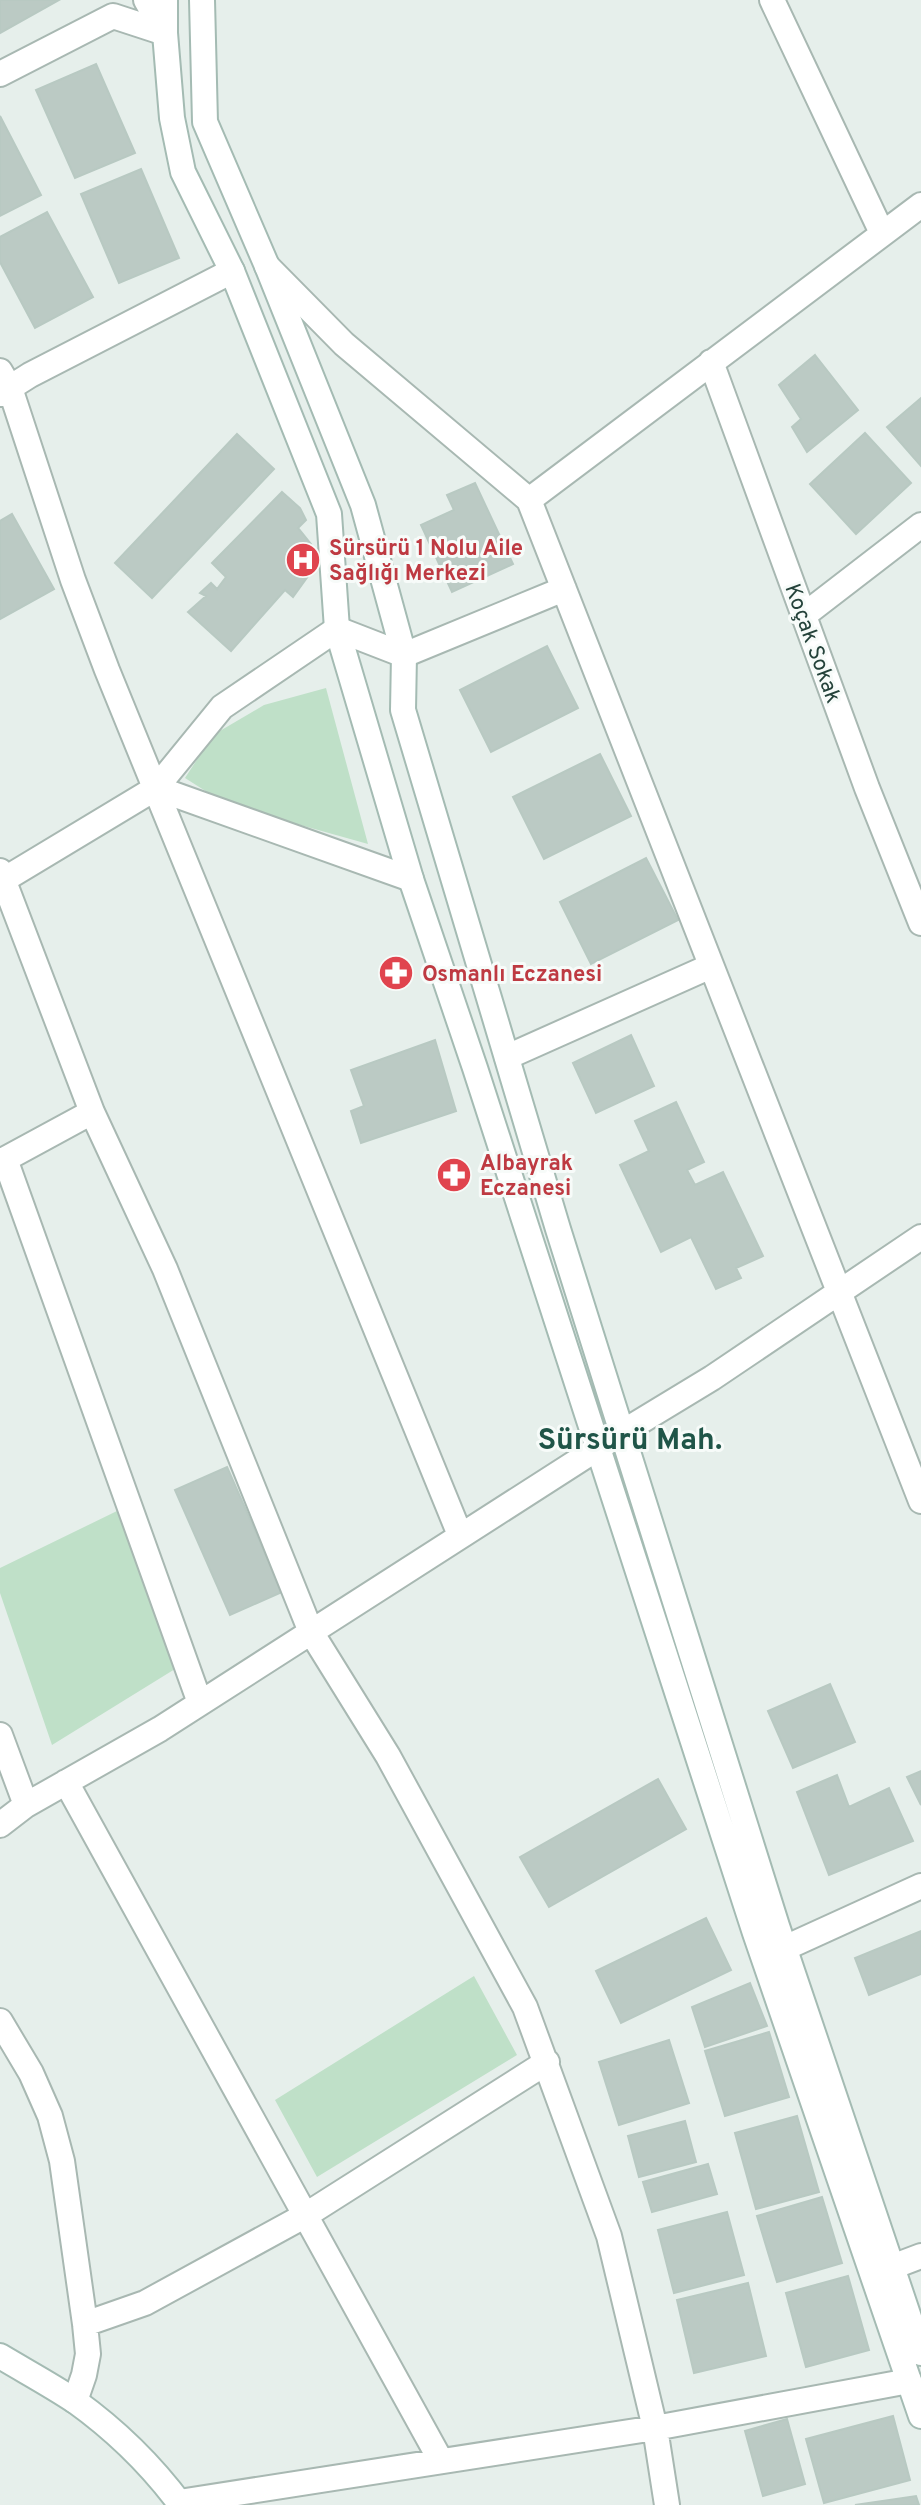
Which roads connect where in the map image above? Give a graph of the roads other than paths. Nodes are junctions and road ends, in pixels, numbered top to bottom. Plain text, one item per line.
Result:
1 (146, 0) edge
2 (165, 0) edge
3 (202, 0) edge
4 (772, 0) edge
5 (165, 33) junction
6 (0, 74) edge
7 (921, 205) edge
8 (882, 233) junction
9 (267, 266) junction
10 (232, 271) junction
11 (711, 362) junction
12 (3, 384) edge
13 (529, 500) junction
14 (921, 525) edge
15 (564, 589) junction
16 (803, 616) junction
17 (337, 629) junction
18 (404, 655) junction
19 (156, 788) junction
20 (1, 877) edge
21 (411, 879) junction
22 (921, 923) edge
23 (711, 966) junction
24 (507, 1057) junction
25 (92, 1112) junction
26 (2, 1160) edge
27 (921, 1237) edge
28 (839, 1294) junction
29 (623, 1432) junction
30 (598, 1448) junction
31 (921, 1501) edge
32 (460, 1535) junction
33 (311, 1632) junction
34 (200, 1703) junction
35 (0, 1735) edge
36 (66, 1782) junction
37 (26, 1805) junction
38 (0, 1825) edge
39 (921, 1886) edge
40 (785, 1948) junction
41 (0, 2021) edge
42 (547, 2062) junction
43 (306, 2215) junction
44 (921, 2256) edge
45 (892, 2267) junction
46 (85, 2324) junction
47 (921, 2353) edge
48 (0, 2356) edge
49 (909, 2381) junction
50 (75, 2401) junction
51 (921, 2416) edge
52 (655, 2428) junction
53 (441, 2461) junction
54 (180, 2504) edge
55 (667, 2505) edge

1 - 5 street
2 - 5 street
3 - 9 street
4 - 8 street
5 - 6 street
5 - 10 street
7 - 8 street
8 - 11 street
9 - 13 street
9 - 18 street
10 - 12 street
10 - 17 street
11 - 13 street
11 - 16 street, Koçak Sokak
12 - 19 street
13 - 15 street
14 - 16 street
15 - 18 street
15 - 23 street
16 - 22 street, Koçak Sokak
17 - 18 street
17 - 19 street
17 - 21 street
18 - 24 street
19 - 20 street
19 - 21 street
19 - 32 street
20 - 25 street
21 - 30 street
23 - 24 street
23 - 28 street
24 - 29 street
25 - 26 street
25 - 33 street
26 - 34 street
27 - 28 street
28 - 29 street
28 - 31 street
29 - 30 street
29 - 40 street
30 - 32 street
30 - 49 street
32 - 33 street
33 - 34 street
33 - 42 street
34 - 36 street
35 - 37 street
36 - 37 street
36 - 43 street
37 - 38 street
39 - 40 street
40 - 45 street
41 - 46 street
42 - 43 street
42 - 52 street
43 - 46 street
43 - 53 street
44 - 45 street
45 - 47 street
46 - 50 street
48 - 50 street
49 - 51 street
49 - 52 street
50 - 54 street
52 - 53 street
52 - 55 street
53 - 54 street

